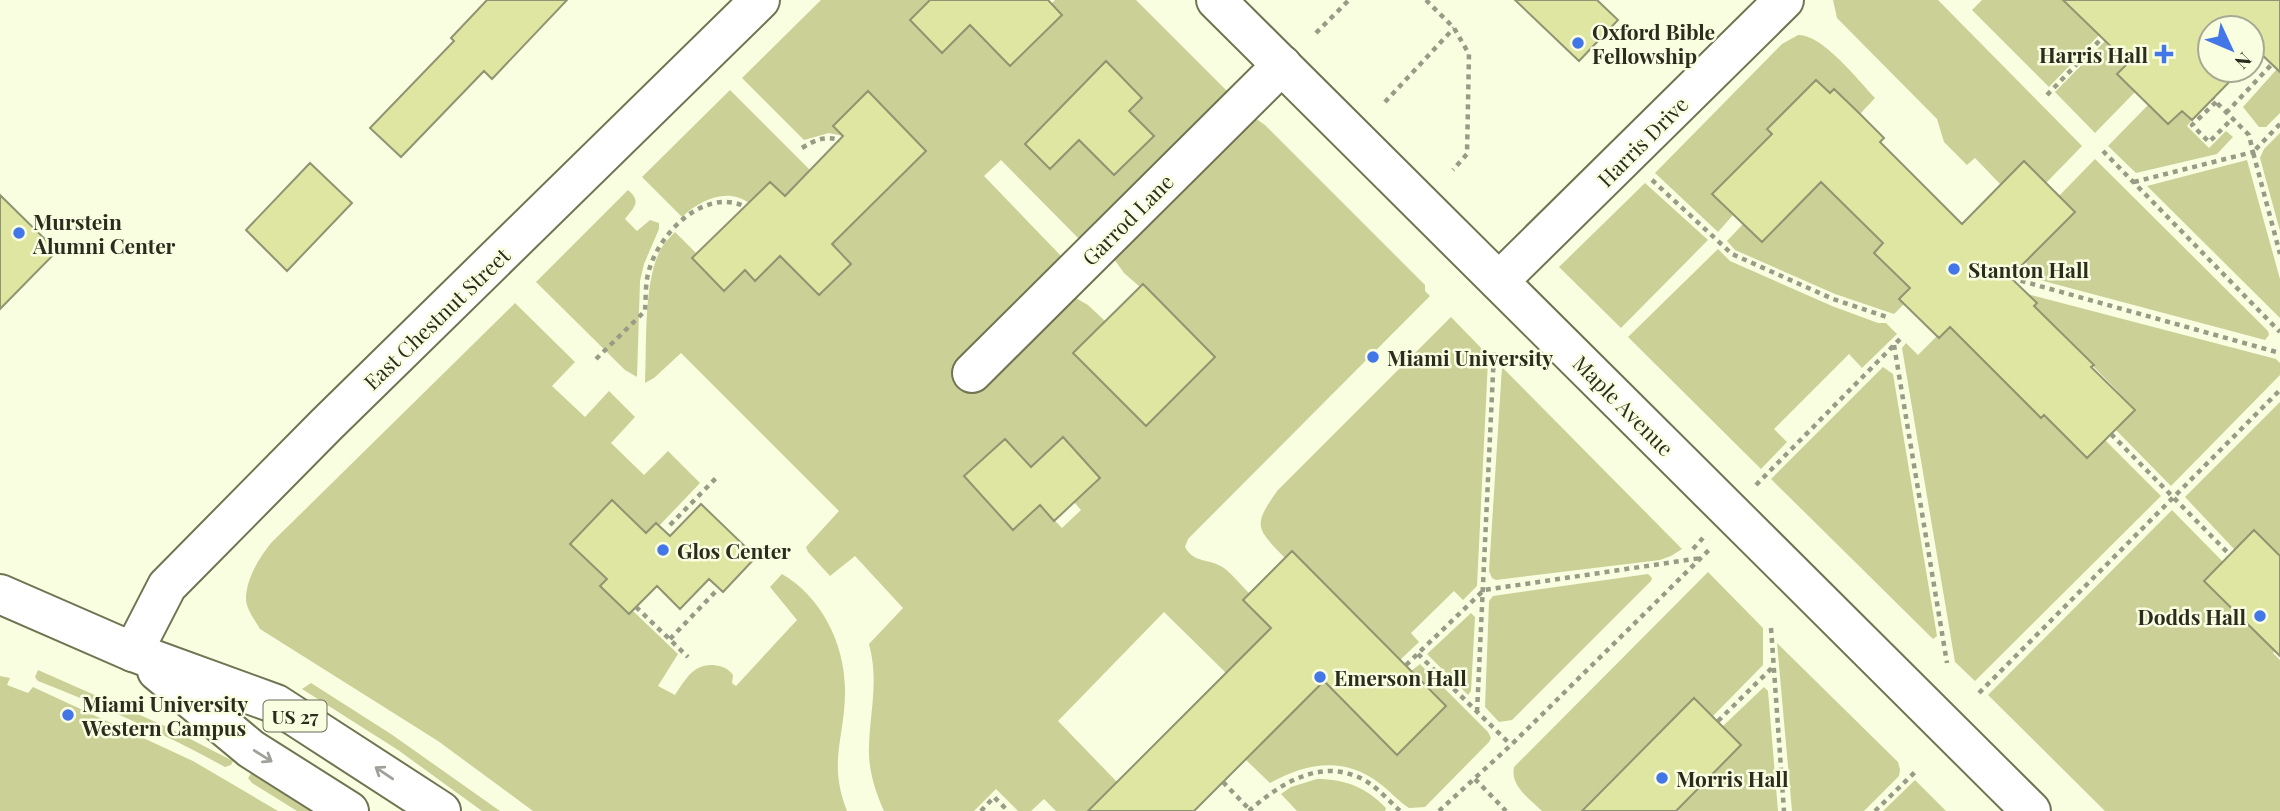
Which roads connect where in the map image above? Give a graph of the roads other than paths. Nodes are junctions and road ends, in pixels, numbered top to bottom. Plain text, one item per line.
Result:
1 (760, 0) edge
2 (1216, 0) edge
3 (1784, 0) edge
4 (1282, 65) junction
5 (1499, 281) junction
6 (972, 373) dead end
7 (0, 594) edge
8 (133, 652) junction
9 (349, 811) edge
10 (441, 811) edge
11 (2031, 811) edge

1 - 8 main road, East Chestnut Street
2 - 4 main road, Maple Avenue
3 - 5 main road, Harris Drive
4 - 5 main road, Maple Avenue
4 - 6 main road, Garrod Lane
5 - 11 main road, Maple Avenue
7 - 8 main road, US 27
8 -> 9 main road, US 27
10 -> 8 main road, US 27

